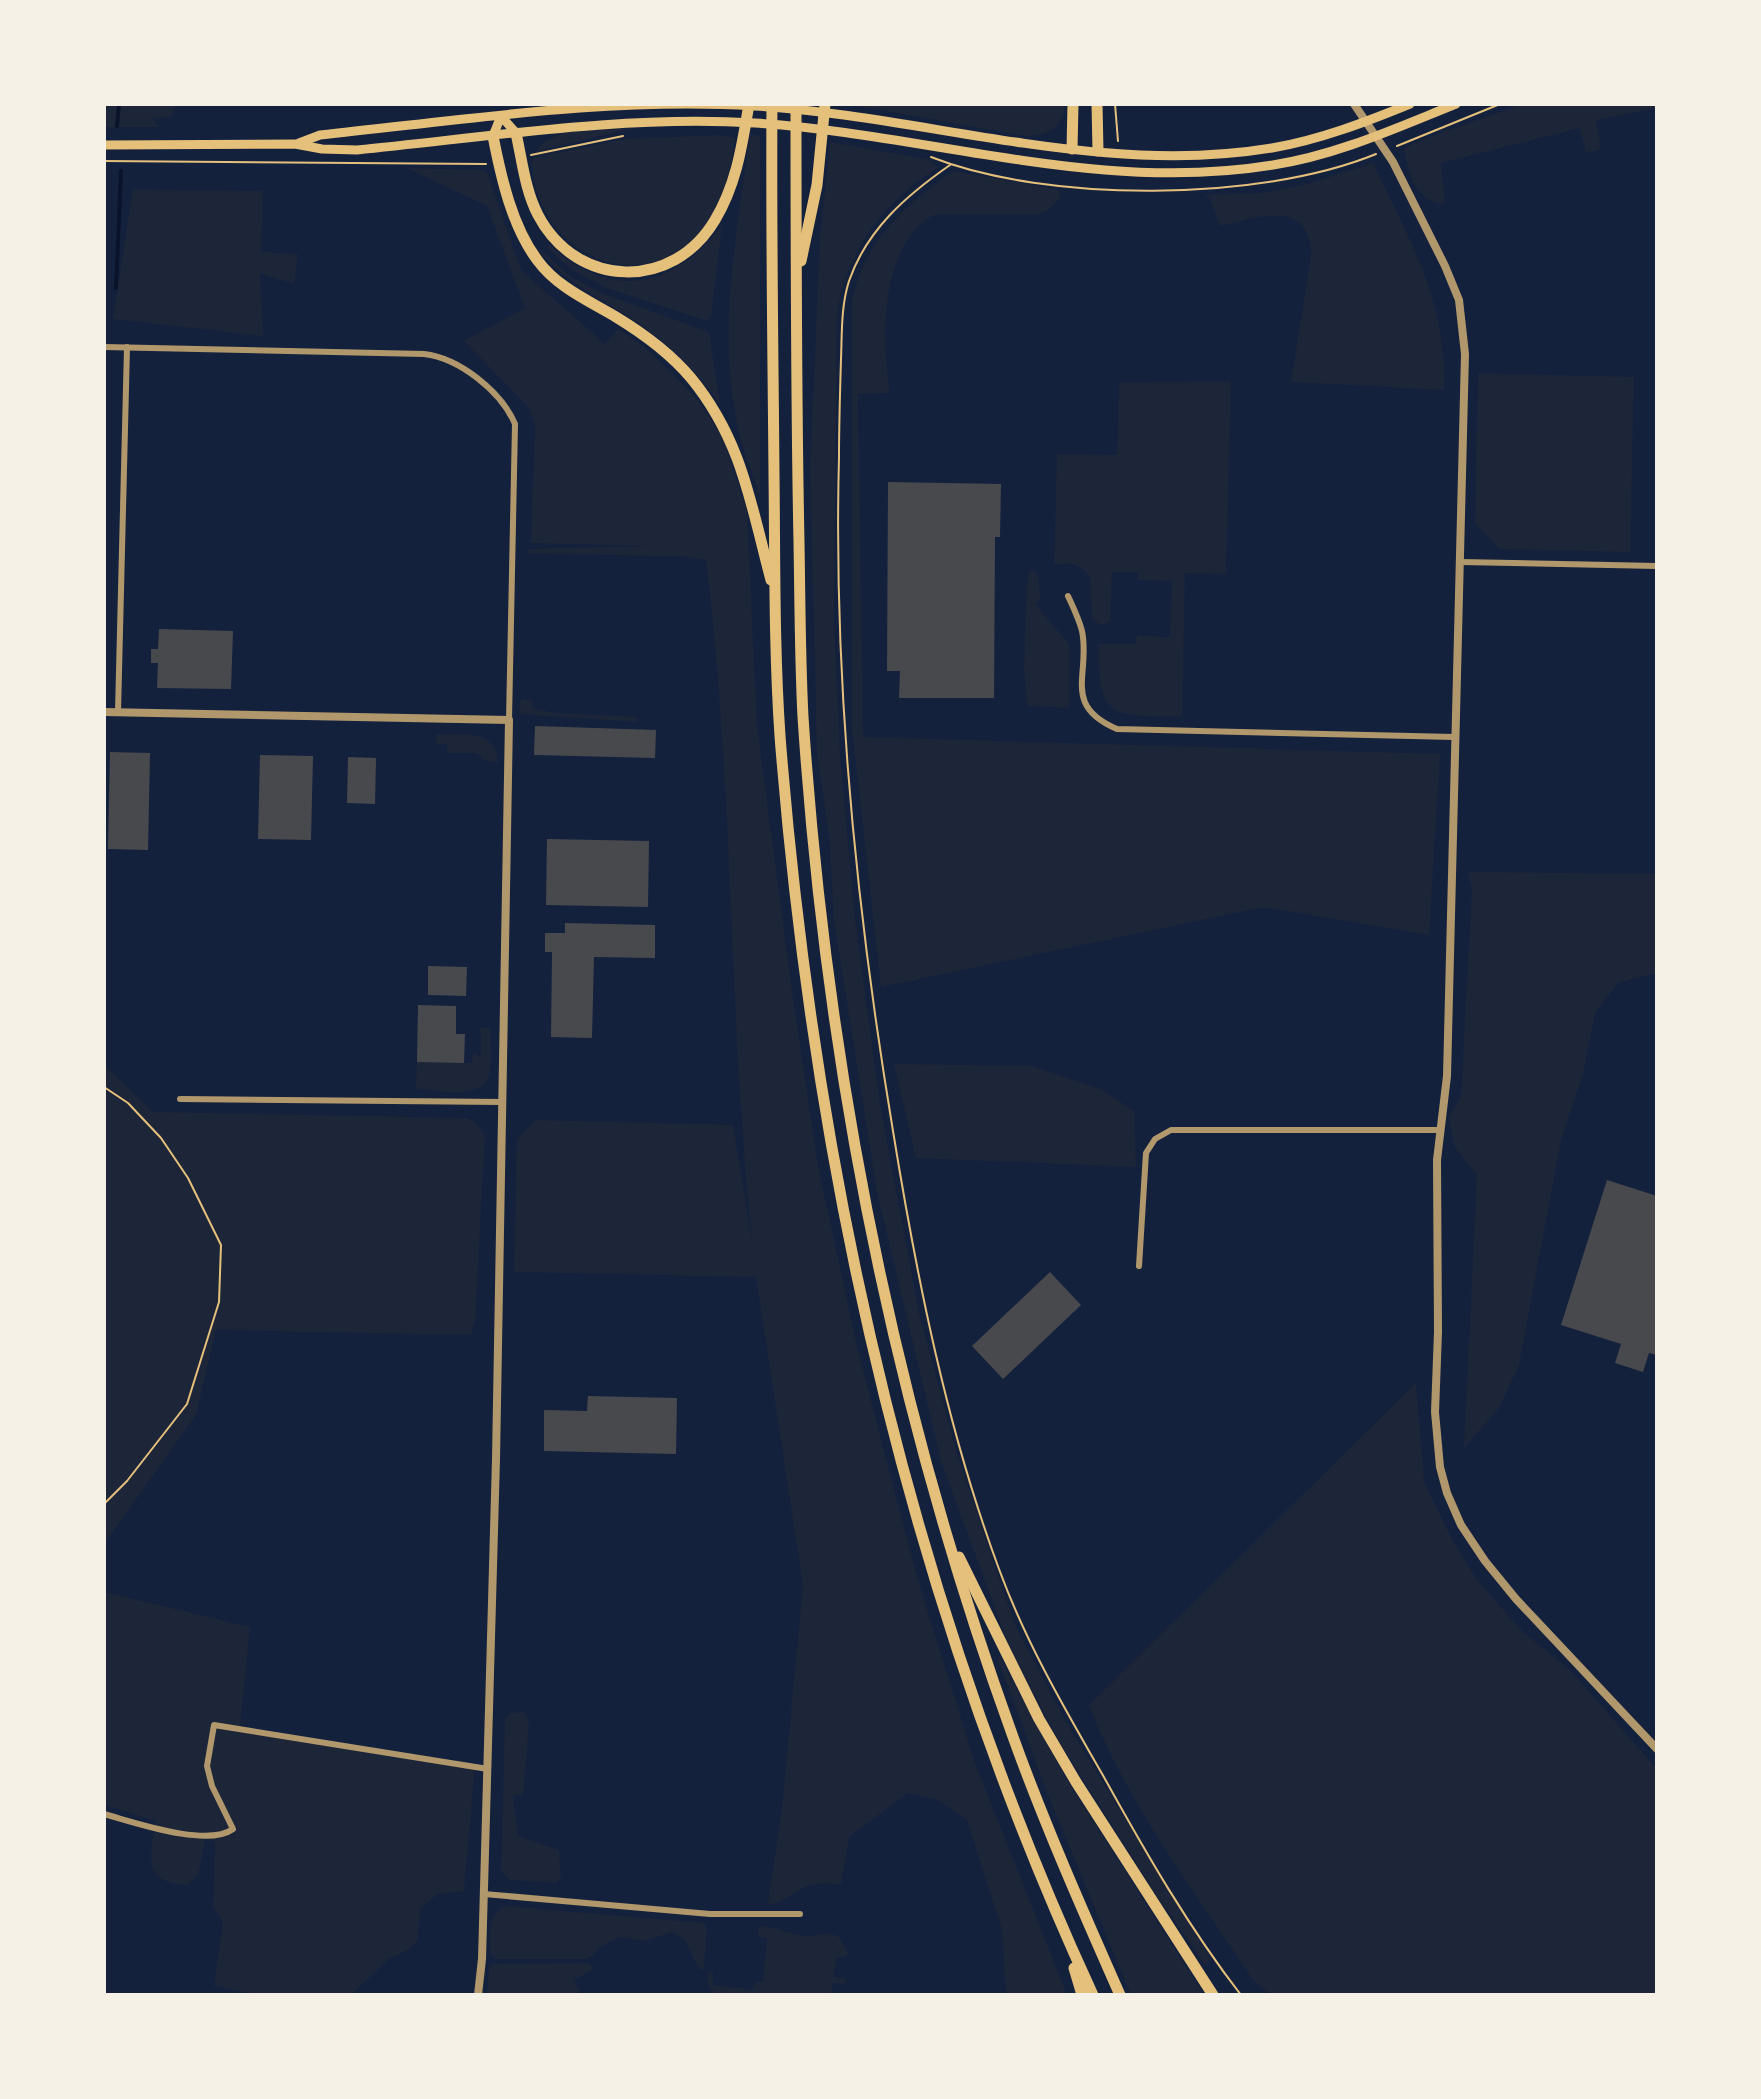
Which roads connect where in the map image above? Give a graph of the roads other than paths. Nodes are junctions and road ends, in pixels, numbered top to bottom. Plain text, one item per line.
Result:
1 (722, 104) edge
2 (749, 104) edge
3 (772, 104) edge
4 (796, 104) edge
5 (825, 104) edge
6 (1073, 104) edge
7 (1097, 104) edge
8 (1354, 104) edge
9 (1410, 104) edge
10 (1456, 104) edge
11 (501, 116) junction
12 (1365, 122) junction
13 (516, 133) junction
14 (493, 136) junction
15 (1376, 137) junction
16 (295, 144) junction
17 (104, 145) edge
18 (1072, 149) junction
19 (1098, 151) junction
20 (1085, 168) junction
21 (796, 285) junction
22 (104, 347) edge
23 (127, 347) junction
24 (1460, 562) junction
25 (1657, 566) edge
26 (1068, 596) dead end
27 (775, 597) junction
28 (104, 712) edge
29 (118, 712) junction
30 (509, 720) junction
31 (1454, 737) junction
32 (180, 1099) dead end
33 (502, 1102) junction
34 (1439, 1130) junction
35 (1139, 1266) dead end
36 (944, 1528) junction
37 (1657, 1749) edge
38 (488, 1769) junction
39 (104, 1814) edge
40 (484, 1894) junction
41 (800, 1914) dead end
42 (1064, 1933) junction
43 (478, 1995) edge
44 (1082, 1995) edge
45 (1093, 1995) edge
46 (1120, 1995) edge
47 (1213, 1995) edge

1 - 11 main road
1 - 18 main road
2 - 13 highway
3 - 27 highway
4 - 21 highway
5 - 21 highway
6 - 18 highway
7 - 19 highway
8 - 12 street
9 - 12 main road
10 - 15 main road
11 - 13 main road
11 - 14 main road
11 - 16 main road
12 - 15 street
12 - 19 main road
13 - 14 main road
13 - 20 main road
14 - 16 main road
14 - 27 highway
15 - 20 main road
15 - 24 street
16 - 17 main road
18 - 19 main road
18 - 20 main road
19 - 20 main road
21 - 36 highway
22 - 23 street
23 - 29 street
23 - 30 street
24 - 25 street
24 - 31 street
26 - 31 street
27 - 42 highway
28 - 29 street
29 - 30 street
30 - 33 street
31 - 34 street
32 - 33 street
33 - 38 street
34 - 35 street
34 - 37 street
36 - 46 highway
36 - 47 highway
38 - 39 street
38 - 40 street
40 - 41 street
40 - 43 street
42 - 44 highway
42 - 45 highway

